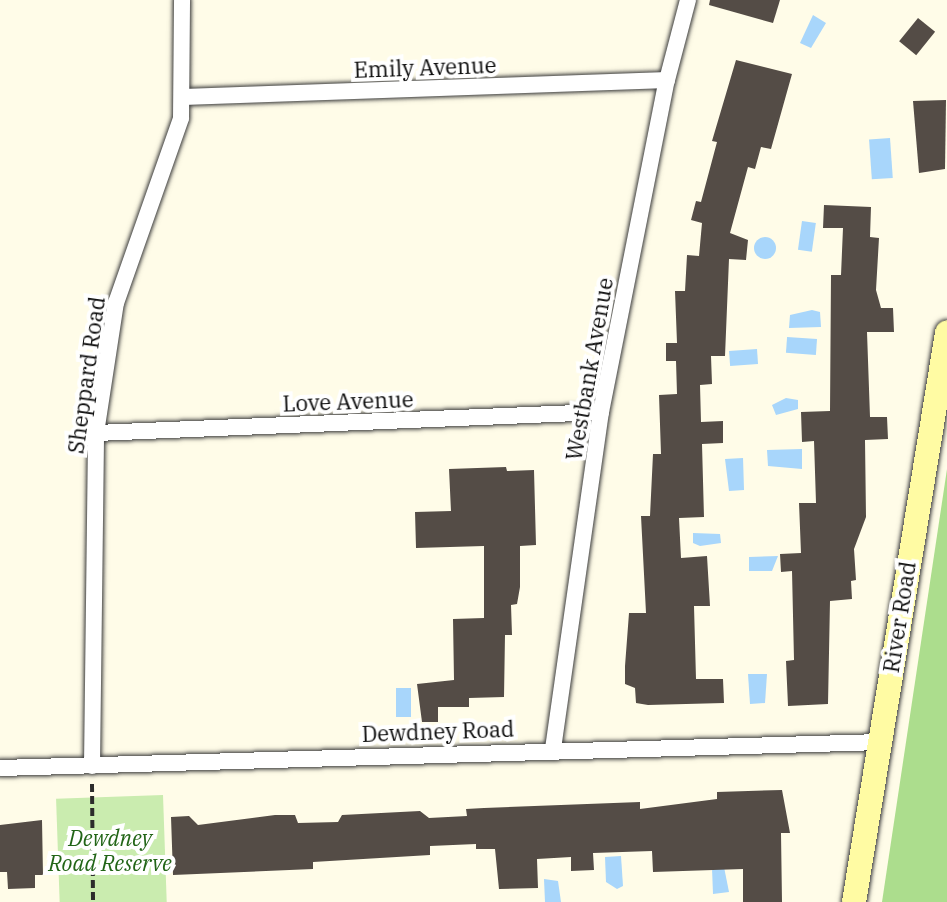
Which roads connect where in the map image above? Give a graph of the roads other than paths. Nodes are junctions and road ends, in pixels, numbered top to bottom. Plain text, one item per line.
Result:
1 (182, 0) edge
2 (688, 0) edge
3 (667, 80) junction
4 (184, 97) junction
5 (947, 333) edge
6 (601, 412) junction
7 (96, 433) junction
8 (879, 742) junction
9 (553, 749) junction
10 (92, 766) junction
11 (0, 768) edge
12 (854, 902) edge

1 - 4 street, Sheppard Road
2 - 3 street, Westbank Avenue
3 - 4 street, Emily Avenue
3 - 6 street, Westbank Avenue
4 - 7 street, Sheppard Road
5 - 8 street, River Road
6 - 7 street, Love Avenue
6 - 9 street, Westbank Avenue
7 - 10 street, Sheppard Road
8 - 9 street, Dewdney Road
8 - 12 street, River Road
9 - 10 street, Dewdney Road
10 - 11 street, Dewdney Road

